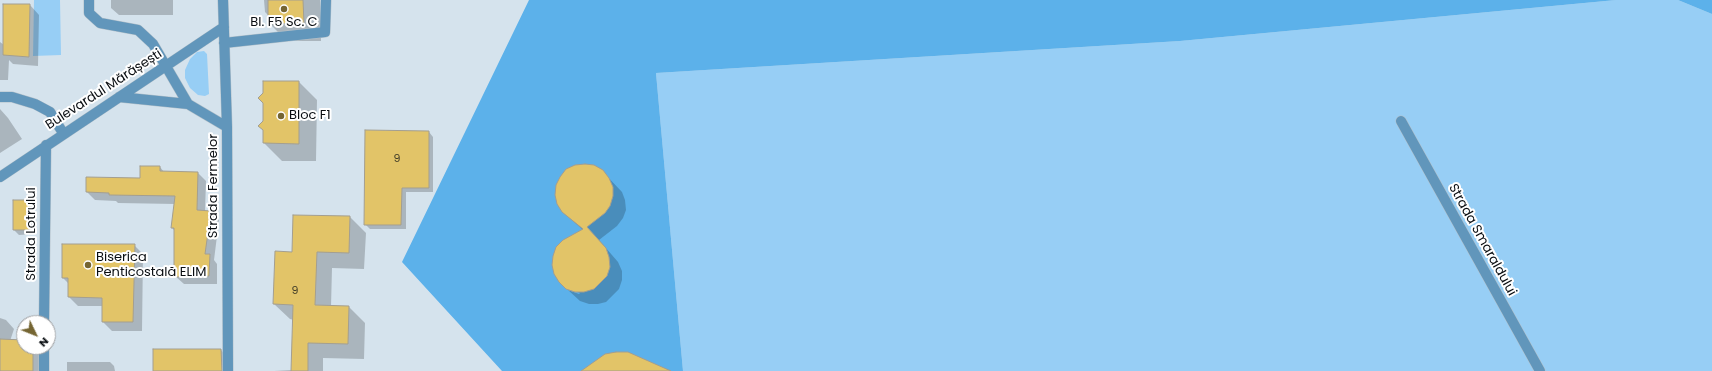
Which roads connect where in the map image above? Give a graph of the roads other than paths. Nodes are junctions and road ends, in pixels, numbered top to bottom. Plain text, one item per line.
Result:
1 (89, 0) edge
2 (223, 0) edge
3 (326, 0) edge
4 (224, 27) junction
5 (224, 43) junction
6 (167, 65) junction
7 (0, 97) edge
8 (119, 97) junction
9 (188, 104) junction
10 (1401, 121) dead end
11 (227, 127) junction
12 (63, 133) junction
13 (46, 145) junction
14 (0, 177) edge
15 (44, 315) edge
16 (44, 355) edge
17 (44, 371) edge
18 (228, 371) edge
19 (1540, 371) edge

1 - 6 street
2 - 4 street, Strada Fermelor
3 - 5 street
4 - 5 street, Strada Fermelor
4 - 6 street, Bulevardul Mărășești
5 - 11 street, Strada Fermelor
6 - 8 street, Bulevardul Mărășești
6 - 9 street
7 - 12 street
8 - 9 street
8 - 12 street, Bulevardul Mărășești
9 - 11 street
10 - 19 street, Strada Smaraldului
11 - 18 street, Strada Fermelor
12 - 13 street, Bulevardul Mărășești
13 - 14 street, Bulevardul Mărășești
13 - 15 street, Strada Lotrului
16 - 17 street

